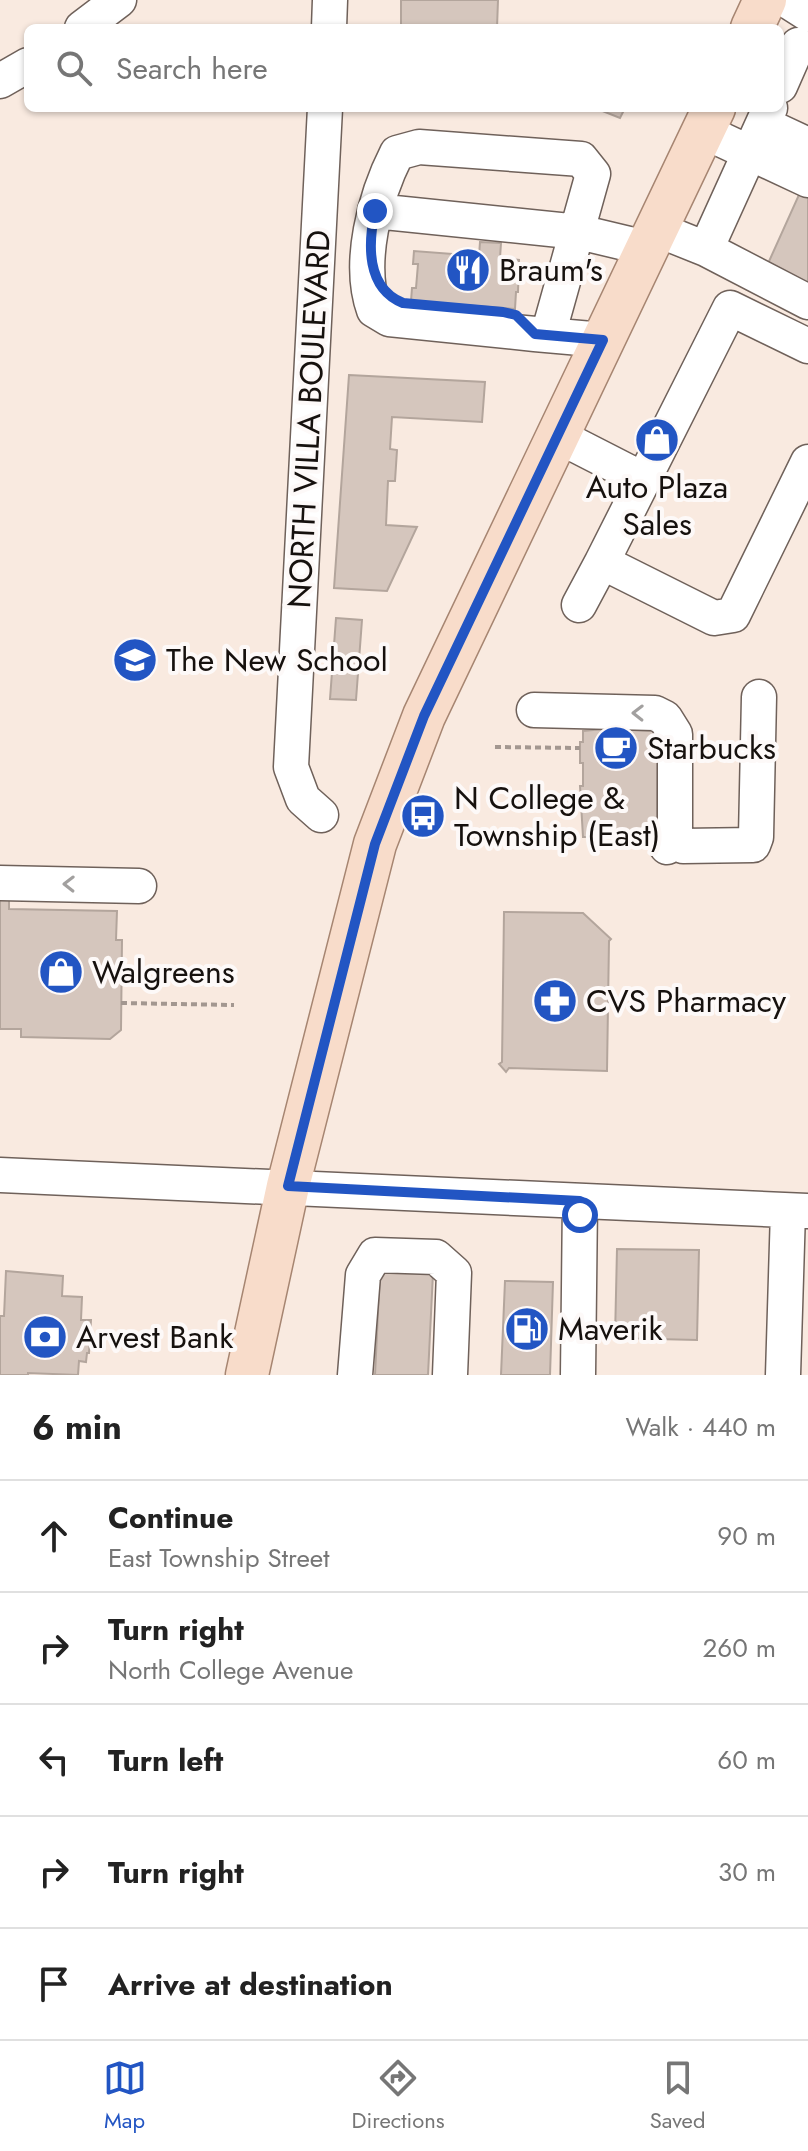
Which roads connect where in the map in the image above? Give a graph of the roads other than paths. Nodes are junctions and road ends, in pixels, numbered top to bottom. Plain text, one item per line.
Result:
1 (119, 0) edge
2 (330, 0) edge
3 (87, 24) edge
4 (329, 24) edge
5 (24, 67) edge
6 (0, 81) edge
7 (325, 112) edge
8 (708, 120) edge
9 (761, 128) edge
10 (808, 145) edge
11 (808, 180) edge
12 (319, 229) junction
13 (372, 232) junction
14 (579, 232) junction
15 (651, 239) junction
16 (706, 249) junction
17 (808, 302) edge
18 (541, 335) junction
19 (603, 340) junction
20 (808, 346) edge
21 (558, 436) junction
22 (808, 462) edge
23 (644, 480) junction
24 (602, 562) junction
25 (579, 605) dead end
26 (759, 697) dead end
27 (534, 710) dead end
28 (321, 815) dead end
29 (0, 883) edge
30 (139, 886) dead end
31 (0, 1175) edge
32 (288, 1186) junction
33 (580, 1201) junction
34 (798, 1211) edge
35 (247, 1375) edge
36 (355, 1375) edge
37 (450, 1375) edge
38 (578, 1375) edge
39 (783, 1375) edge

1 - 3 street
2 - 4 street
5 - 6 street
7 - 12 street, NORTH VILLA BOULEVARD
8 - 9 street
8 - 15 main road
9 - 10 street
9 - 11 street
9 - 16 street
12 - 13 street
12 - 28 street, NORTH VILLA BOULEVARD
13 - 14 street
13 - 14 street
13 - 18 street
14 - 15 street
14 - 18 street
15 - 16 street
15 - 19 main road
16 - 17 street
18 - 19 street
19 - 21 main road
20 - 23 street
21 - 23 street
21 - 32 main road
22 - 24 street
23 - 24 street
24 - 25 street
26 -> 27 street
30 -> 29 street
31 - 32 street
32 - 33 street
32 - 35 main road
33 - 34 street
33 - 38 street
34 - 39 street
36 - 37 street

